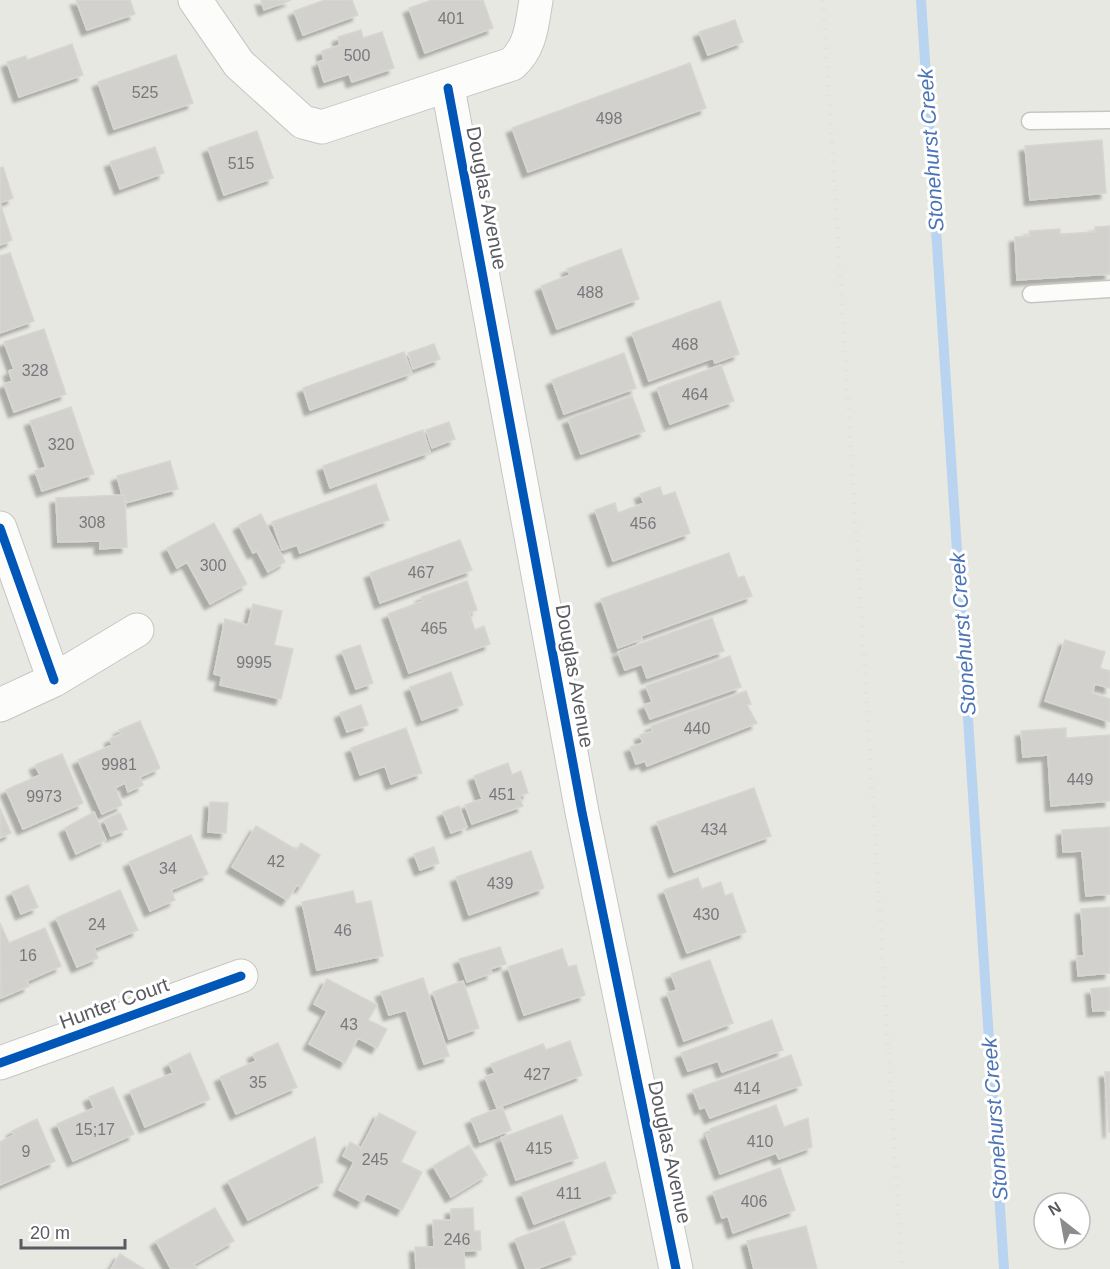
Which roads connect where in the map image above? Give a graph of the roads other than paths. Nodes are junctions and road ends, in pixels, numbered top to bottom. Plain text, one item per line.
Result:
1 (195, 0) edge
2 (536, 0) edge
3 (448, 87) junction
4 (1110, 120) edge
5 (1030, 122) dead end
6 (1110, 289) edge
7 (1031, 294) dead end
8 (0, 528) edge
9 (137, 630) dead end
10 (54, 680) junction
11 (0, 705) edge
12 (241, 976) dead end
13 (0, 1063) edge
14 (676, 1269) edge

1 - 3 street
2 - 3 street
3 - 14 street, Douglas Avenue
4 - 5 lane
6 - 7 lane
8 - 10 street
9 - 10 street
10 - 11 street
12 - 13 street, Hunter Court

